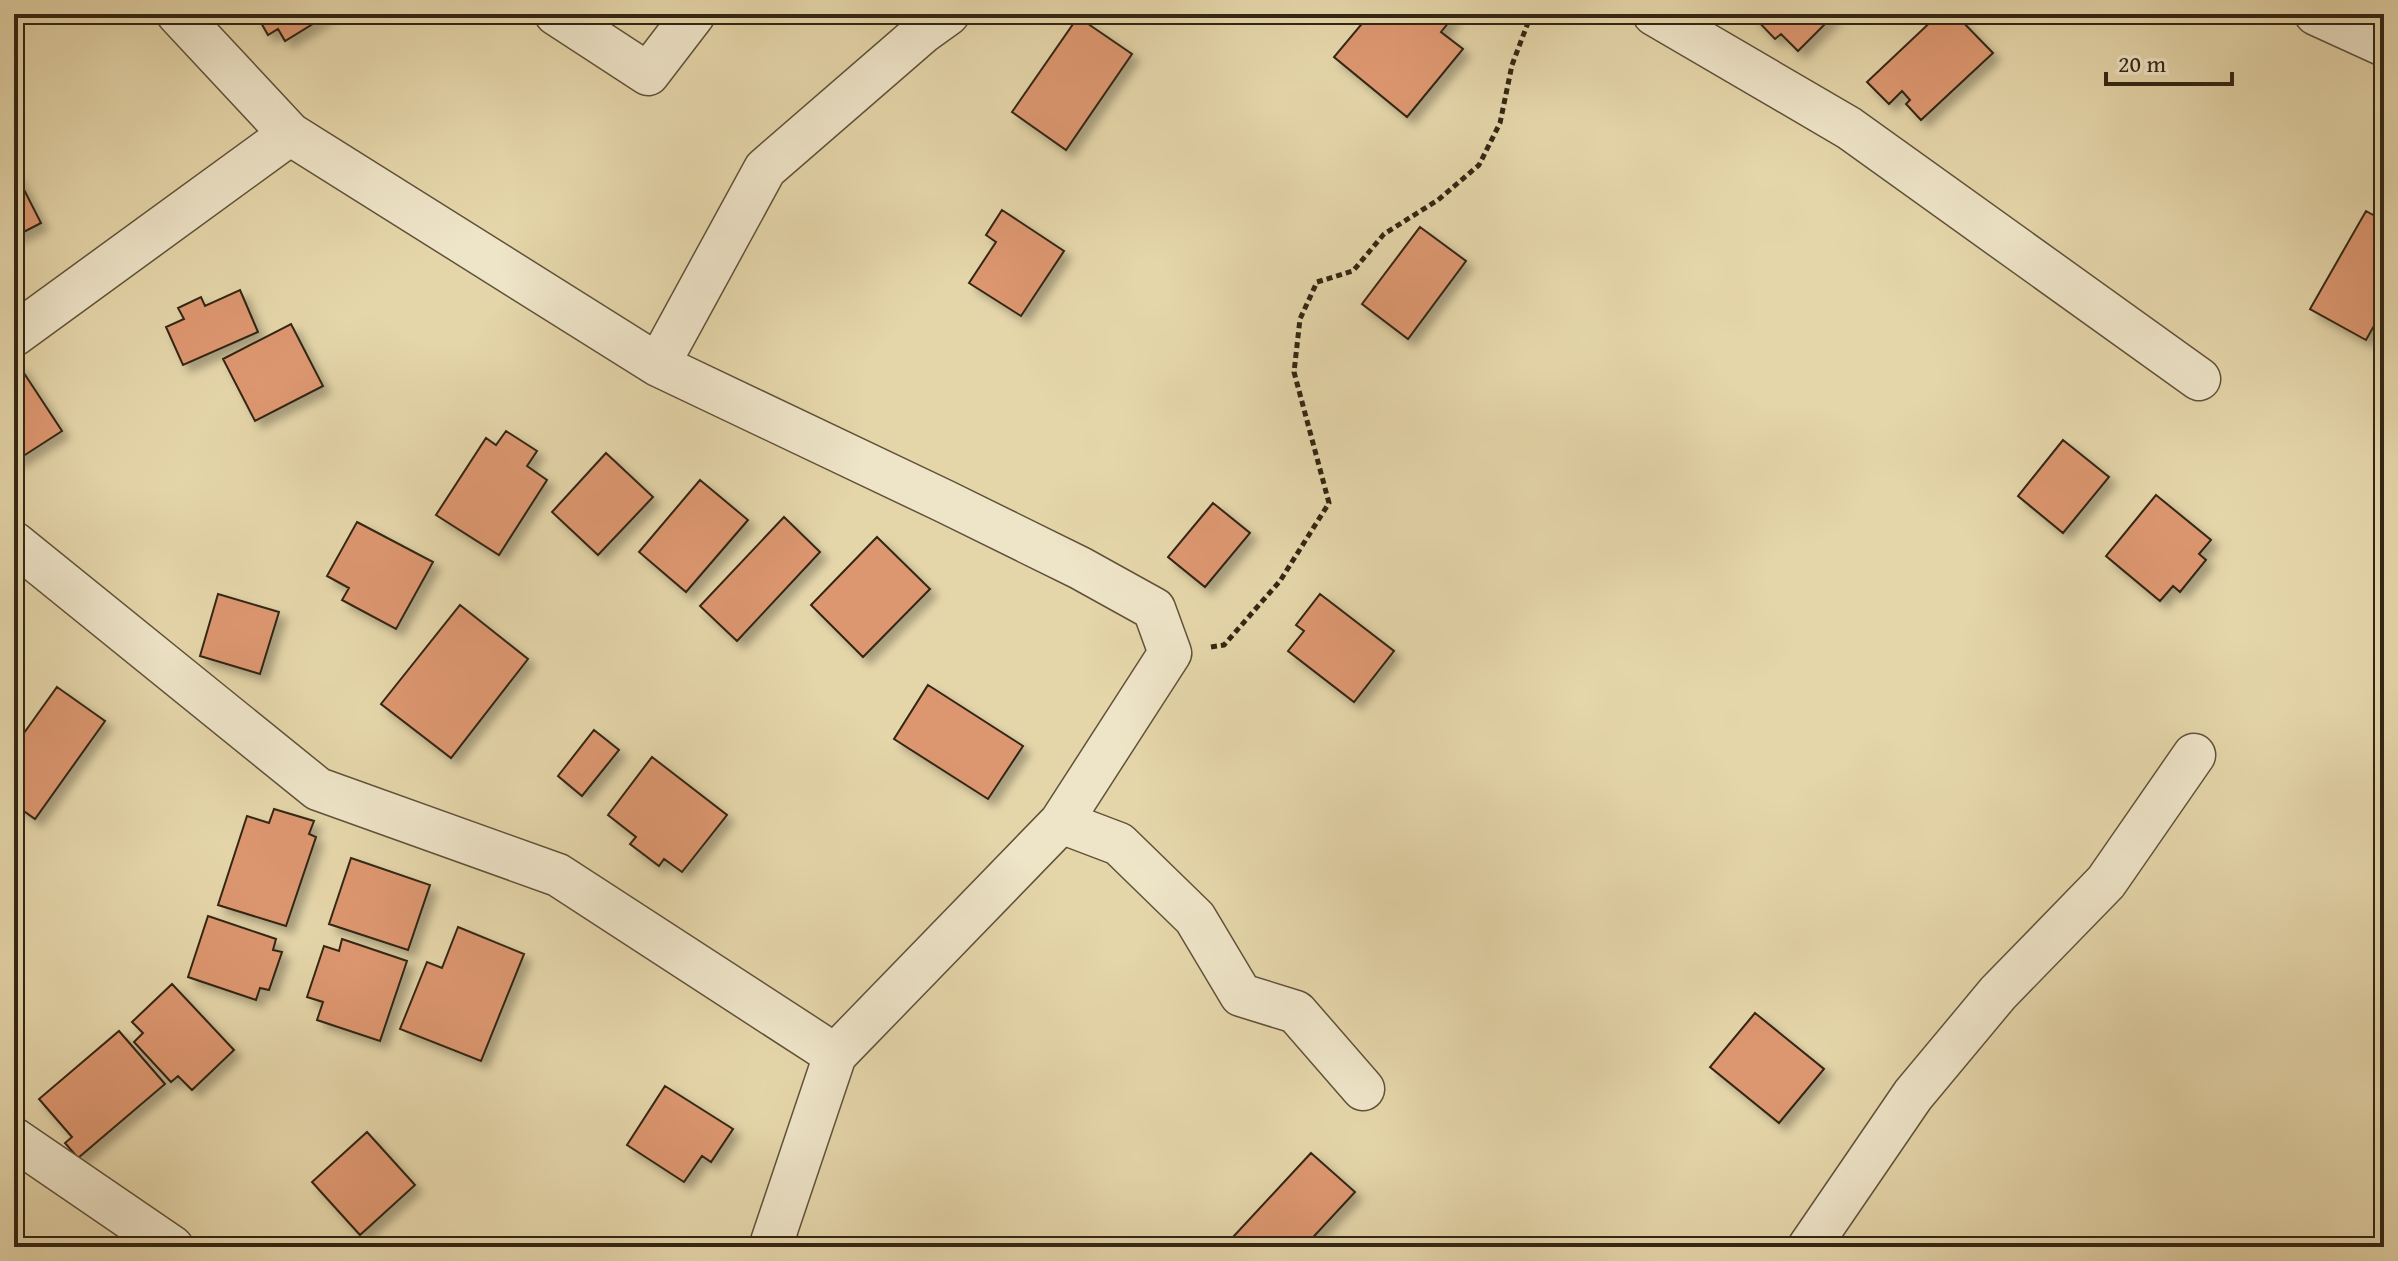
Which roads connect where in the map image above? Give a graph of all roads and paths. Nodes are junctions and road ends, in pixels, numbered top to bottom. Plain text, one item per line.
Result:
1 (178, 14) edge
2 (556, 14) edge
3 (694, 14) edge
4 (1654, 14) edge
5 (2316, 14) edge
6 (925, 20) edge
7 (1529, 20) dead end
8 (2384, 45) edge
9 (290, 134) junction
10 (14, 335) edge
11 (658, 365) junction
12 (2199, 379) dead end
13 (14, 543) edge
14 (1170, 653) junction
15 (2194, 755) dead end
16 (1061, 822) junction
17 (835, 1055) junction
18 (1363, 1089) dead end
19 (14, 1139) edge
20 (172, 1247) edge
21 (779, 1247) edge
22 (1809, 1247) edge

1 - 9 street
2 - 3 street
4 - 12 street
5 - 8 street
6 - 11 street
7 - 14 path
9 - 10 street
9 - 11 street
11 - 14 street
13 - 17 street
14 - 16 street
15 - 22 street
16 - 17 street
16 - 18 street
17 - 21 street
19 - 20 street

